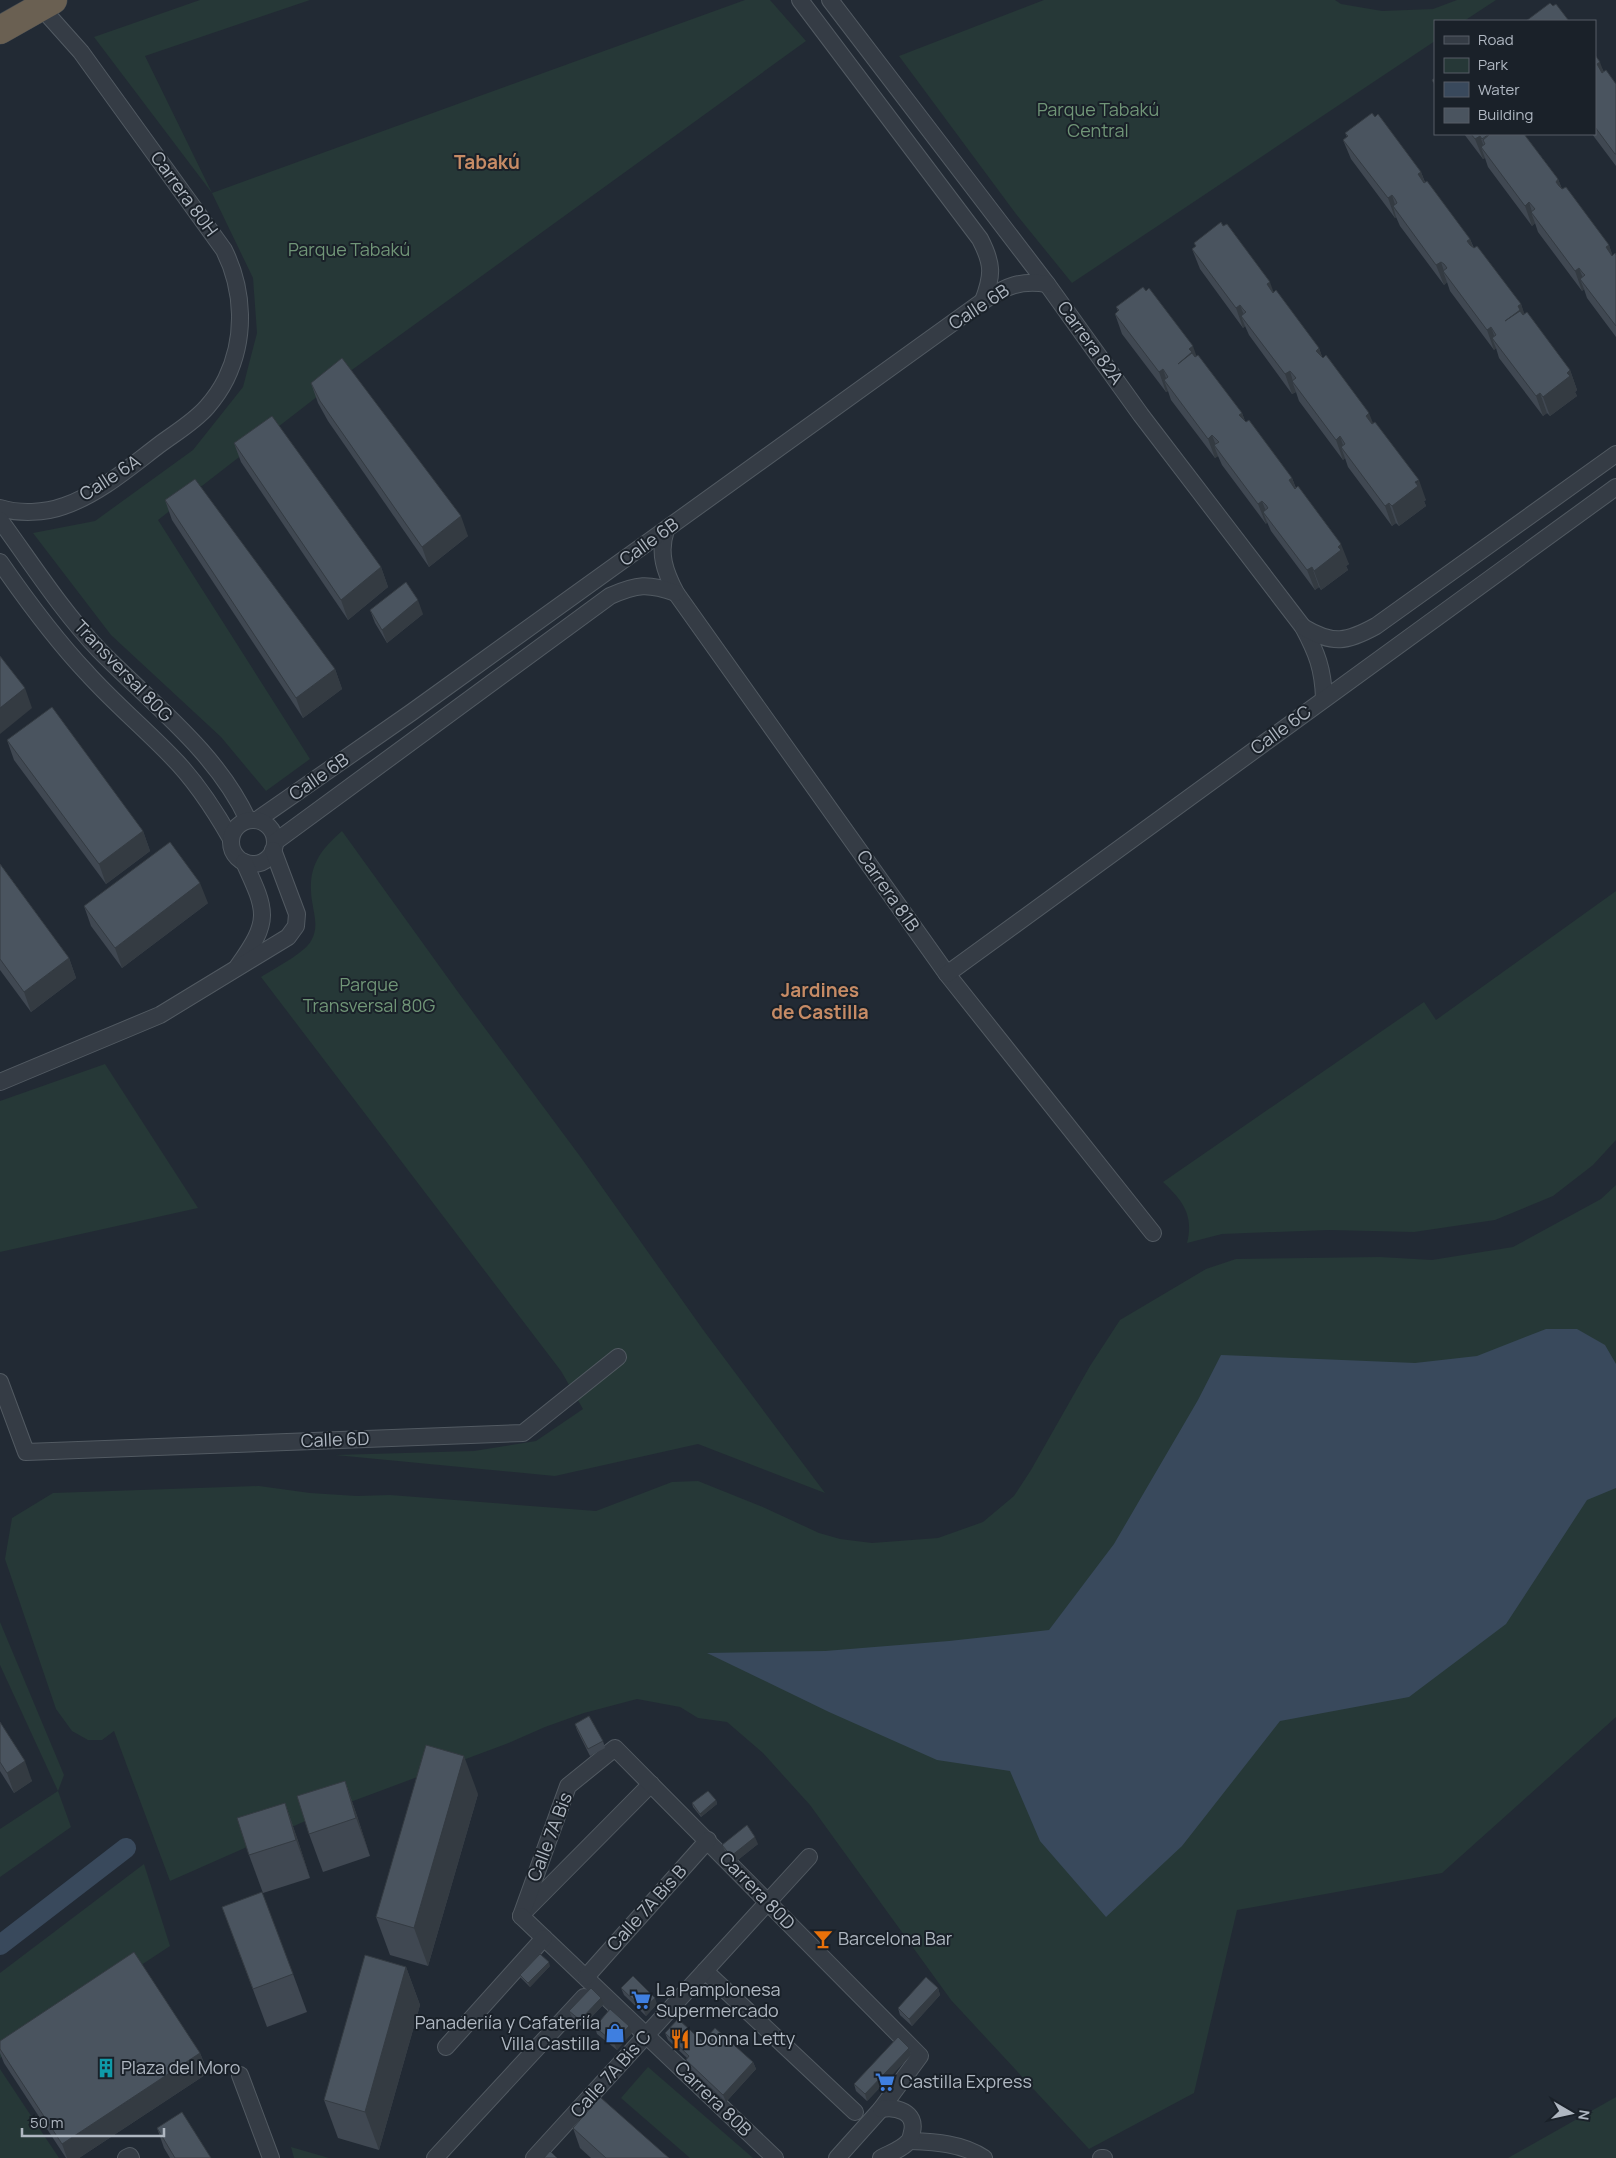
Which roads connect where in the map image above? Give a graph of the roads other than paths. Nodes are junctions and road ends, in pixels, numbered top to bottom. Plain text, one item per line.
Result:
1 (800, 0) edge
2 (830, 0) edge
3 (46, 3) edge
4 (0, 30) edge
5 (1047, 284) junction
6 (984, 301) junction
7 (206, 408) joint
8 (1616, 454) edge
9 (1616, 487) edge
10 (0, 508) edge
11 (0, 520) edge
12 (666, 530) junction
13 (0, 562) edge
14 (676, 593) junction
15 (1303, 628) junction
16 (1324, 698) junction
17 (252, 820) junction
18 (231, 839) junction
19 (274, 846) junction
20 (244, 862) junction
21 (235, 970) junction
22 (947, 974) junction
23 (0, 1082) edge
24 (1153, 1233) dead end
25 (618, 1357) dead end
26 (0, 1382) edge
27 (615, 1748) joint
28 (651, 1784) junction
29 (708, 1840) junction
30 (809, 1857) dead end
31 (768, 1902) junction
32 (521, 1916) junction
33 (544, 1938) junction
34 (705, 1971) junction
35 (590, 1981) junction
36 (646, 2036) junction
37 (446, 2047) dead end
38 (240, 2075) dead end
39 (881, 2109) junction
40 (855, 2112) dead end
41 (910, 2141) junction
42 (271, 2158) edge
43 (435, 2158) edge
44 (534, 2158) edge
45 (774, 2158) edge
46 (837, 2158) edge
47 (881, 2158) edge
48 (984, 2158) edge

1 - 6 street
2 - 5 street, Carrera 82A
3 - 4 highway
3 - 7 street, Carrera 80H
5 - 6 street, Calle 6B
5 - 15 street, Carrera 82A
6 - 12 street, Calle 6B
7 - 10 street, Calle 6A
8 - 15 street
9 - 16 street, Calle 6C
11 - 17 street, Transversal 80G
12 - 14 street, Carrera 81B
12 - 17 street, Calle 6B
13 - 18 street, Transversal 80G
14 - 19 street, Calle 6B
14 - 22 street, Carrera 81B
15 - 16 street, Carrera 82A
16 - 22 street, Calle 6C
17 - 18 street
17 - 19 street
18 - 20 street
19 - 20 street
19 - 21 street
20 - 21 street
21 - 23 street
22 - 24 street, Carrera 81B
25 - 26 street, Calle 6D
27 - 28 street, Carrera 80D
27 - 32 street, Calle 7A Bis
28 - 29 street, Carrera 80D
28 - 32 street
29 - 31 street, Carrera 80D
29 - 35 street, Calle 7A Bis B
30 - 31 street, Calle 7A Bis C
31 - 34 street, Calle 7A Bis C
31 - 39 street, Carrera 80D
32 - 33 street, Carrera 80B
33 - 35 street, Carrera 80B
33 - 37 street
34 - 36 street, Calle 7A Bis C
34 - 40 street
35 - 36 street, Carrera 80B
35 - 43 street, Calle 7A Bis B
36 - 44 street, Calle 7A Bis C
36 - 45 street, Carrera 80B
38 - 42 street
39 - 41 street
39 - 46 street
41 - 47 street
41 - 48 street

